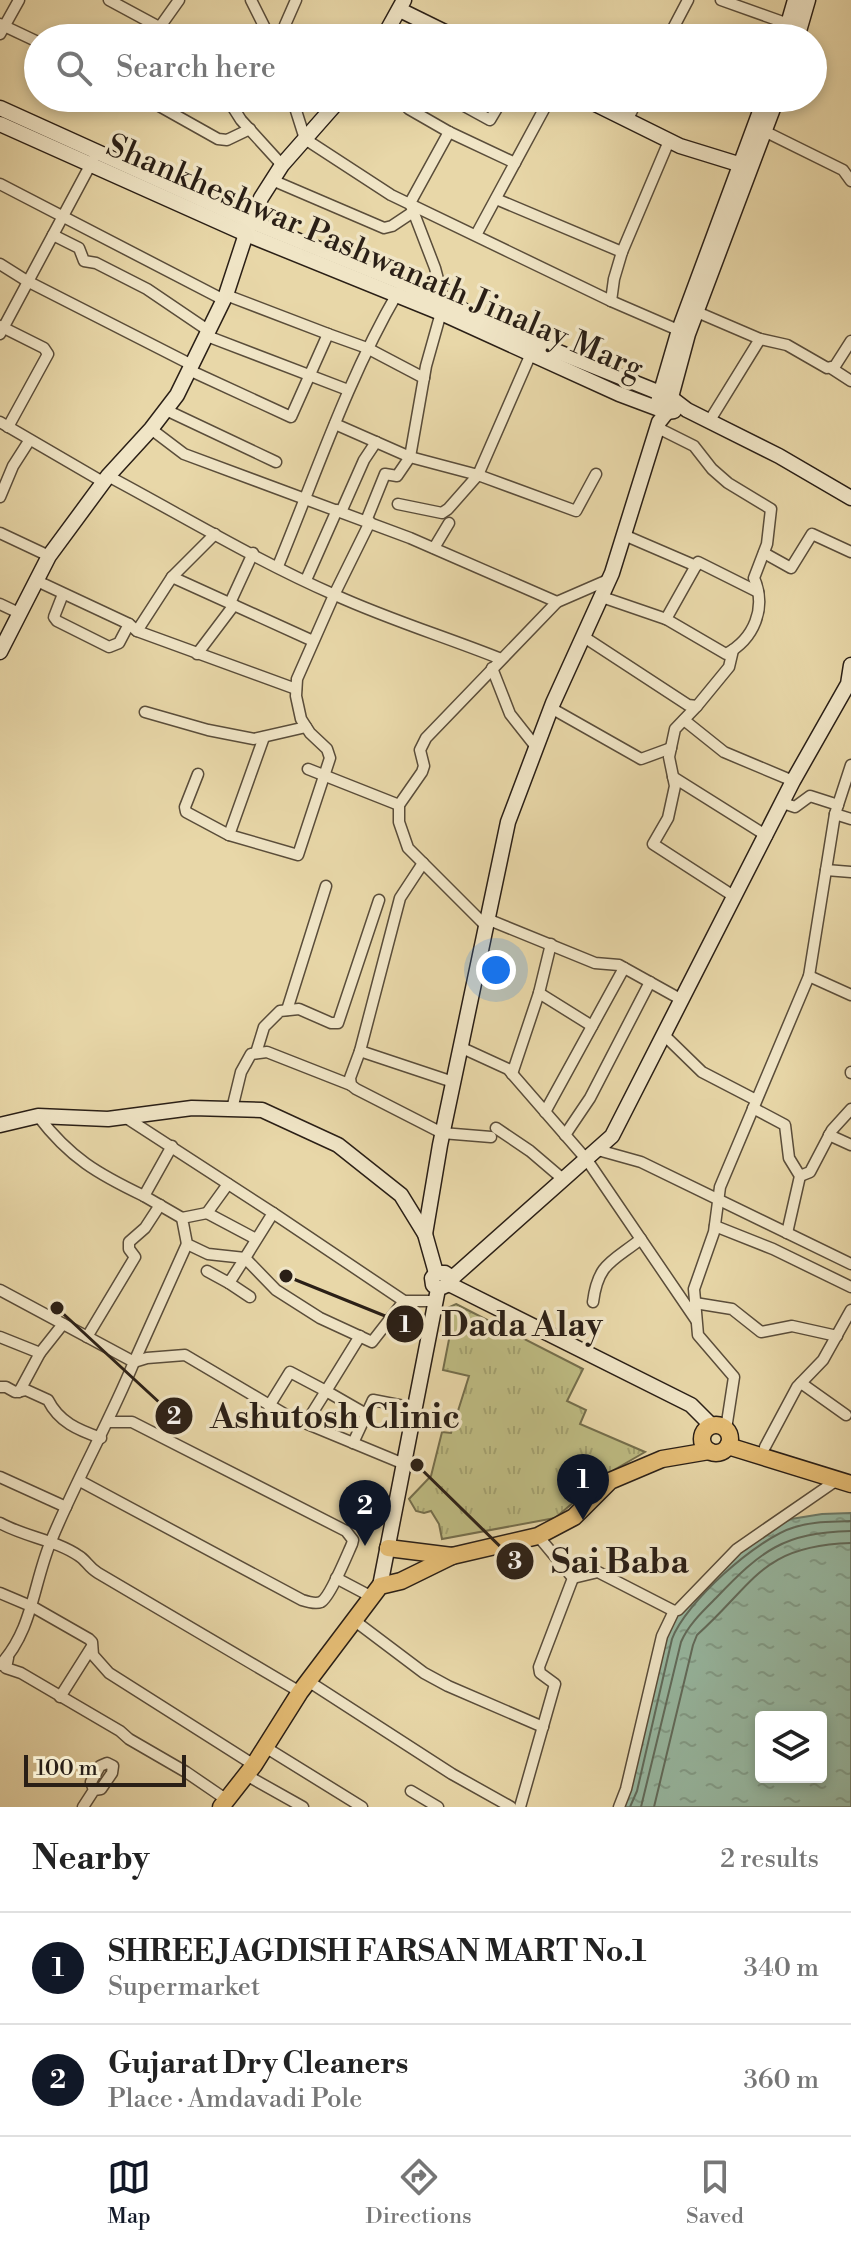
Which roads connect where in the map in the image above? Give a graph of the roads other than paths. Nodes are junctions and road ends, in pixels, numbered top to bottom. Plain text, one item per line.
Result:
1 (19, 0) edge
2 (109, 0) edge
3 (179, 0) edge
4 (251, 0) edge
5 (296, 0) edge
6 (688, 0) edge
7 (721, 0) edge
8 (795, 0) edge
9 (808, 0) edge
10 (402, 5) edge
11 (153, 24) edge
12 (161, 24) edge
13 (263, 24) edge
14 (285, 24) edge
15 (391, 24) edge
16 (430, 24) edge
17 (675, 24) edge
18 (774, 24) edge
19 (793, 24) edge
20 (796, 24) edge
21 (1, 28) edge
22 (24, 37) edge
23 (0, 108) edge
24 (170, 112) edge
25 (235, 112) edge
26 (296, 112) edge
27 (329, 112) edge
28 (414, 112) edge
29 (475, 112) edge
30 (495, 112) edge
31 (542, 112) edge
32 (610, 112) edge
33 (631, 112) edge
34 (763, 112) edge
35 (770, 112) edge
36 (627, 121) junction
37 (0, 124) edge
38 (250, 129) junction
39 (760, 130) junction
40 (449, 132) junction
41 (305, 139) junction
42 (669, 141) junction
43 (94, 159) junction
44 (515, 163) junction
45 (282, 165) junction
46 (746, 167) junction
47 (272, 180) junction
48 (851, 181) edge
49 (0, 184) edge
50 (496, 199) junction
51 (411, 208) junction
52 (64, 216) junction
53 (249, 228) junction
54 (53, 235) junction
55 (476, 235) junction
56 (622, 252) junction
57 (0, 264) edge
58 (27, 281) junction
59 (400, 288) junction
60 (225, 297) junction
61 (611, 301) junction
62 (442, 307) junction
63 (697, 312) junction
64 (1, 329) edge
65 (684, 332) junction
66 (208, 334) junction
67 (328, 334) junction
68 (760, 339) junction
69 (851, 341) edge
70 (367, 348) junction
71 (533, 349) junction
72 (191, 368) junction
73 (831, 368) junction
74 (309, 376) junction
75 (424, 378) junction
76 (851, 381) edge
77 (348, 390) junction
78 (166, 410) junction
79 (662, 410) junction
80 (710, 420) junction
81 (4, 424) edge
82 (335, 424) junction
83 (151, 429) junction
84 (29, 441) junction
85 (376, 442) junction
86 (410, 457) junction
87 (276, 462) dead end
88 (596, 474) dead end
89 (478, 475) junction
90 (105, 479) junction
91 (0, 497) edge
92 (306, 498) junction
93 (851, 498) edge
94 (398, 504) dead end
95 (339, 511) junction
96 (368, 522) junction
97 (449, 523) dead end
98 (0, 533) edge
99 (215, 534) junction
100 (624, 535) junction
101 (434, 548) junction
102 (851, 552) edge
103 (253, 553) junction
104 (764, 553) junction
105 (49, 556) junction
106 (278, 566) junction
107 (696, 566) junction
108 (172, 577) junction
109 (610, 579) junction
110 (35, 580) junction
111 (306, 580) junction
112 (758, 592) junction
113 (63, 594) junction
114 (334, 595) junction
115 (602, 597) junction
116 (557, 602) junction
117 (0, 604) edge
118 (232, 604) junction
119 (19, 613) junction
120 (666, 619) junction
121 (133, 628) junction
122 (584, 637) junction
123 (313, 641) junction
124 (1, 646) edge
125 (733, 650) junction
126 (197, 654) junction
127 (501, 659) junction
128 (851, 665) edge
129 (492, 668) junction
130 (296, 689) junction
131 (697, 706) junction
132 (551, 708) junction
133 (145, 712) dead end
134 (684, 720) junction
135 (306, 727) junction
136 (264, 737) junction
137 (536, 747) junction
138 (671, 748) junction
139 (851, 765) edge
140 (308, 769) dead end
141 (198, 774) dead end
142 (324, 777) junction
143 (673, 777) junction
144 (793, 781) junction
145 (783, 803) junction
146 (399, 805) junction
147 (836, 809) junction
148 (851, 819) edge
149 (229, 835) junction
150 (767, 836) junction
151 (423, 863) junction
152 (826, 870) junction
153 (851, 872) edge
154 (326, 886) dead end
155 (735, 897) junction
156 (379, 900) dead end
157 (487, 922) junction
158 (551, 944) junction
159 (624, 968) junction
160 (809, 976) junction
161 (650, 982) junction
162 (539, 993) junction
163 (851, 995) edge
164 (682, 1000) junction
165 (287, 1010) junction
166 (592, 1026) junction
167 (664, 1035) junction
168 (460, 1047) junction
169 (360, 1051) junction
170 (256, 1053) junction
171 (512, 1074) junction
172 (453, 1082) junction
173 (351, 1085) junction
174 (755, 1104) junction
175 (232, 1109) junction
176 (851, 1109) edge
177 (545, 1112) junction
178 (38, 1116) junction
179 (125, 1117) junction
180 (0, 1125) edge
181 (442, 1133) junction
182 (565, 1135) junction
183 (829, 1135) junction
184 (851, 1145) edge
185 (172, 1146) junction
186 (593, 1155) junction
187 (800, 1176) junction
188 (564, 1180) junction
189 (228, 1184) junction
190 (144, 1196) junction
191 (718, 1200) junction
192 (160, 1205) junction
193 (207, 1213) junction
194 (273, 1213) junction
195 (182, 1218) junction
196 (715, 1226) junction
197 (787, 1233) junction
198 (425, 1234) junction
199 (256, 1239) junction
200 (641, 1239) junction
201 (187, 1244) junction
202 (245, 1258) junction
203 (851, 1264) edge
204 (207, 1271) dead end
205 (229, 1283) junction
206 (442, 1285) junction
207 (851, 1287) edge
208 (0, 1290) edge
209 (250, 1297) dead end
210 (404, 1301) junction
211 (593, 1302) dead end
212 (695, 1303) junction
213 (851, 1310) edge
214 (697, 1322) junction
215 (63, 1324) junction
216 (360, 1336) junction
217 (837, 1336) junction
218 (0, 1337) edge
219 (87, 1337) junction
220 (40, 1353) junction
221 (134, 1362) junction
222 (801, 1383) junction
223 (0, 1387) edge
224 (326, 1391) junction
225 (19, 1392) junction
226 (269, 1406) junction
227 (414, 1408) junction
228 (366, 1414) junction
229 (846, 1415) dead end
230 (108, 1422) junction
231 (306, 1423) junction
232 (724, 1434) junction
233 (101, 1438) junction
234 (353, 1443) junction
235 (765, 1447) junction
236 (709, 1451) junction
237 (404, 1464) junction
238 (0, 1477) edge
239 (846, 1479) edge
240 (80, 1481) junction
241 (66, 1507) junction
242 (0, 1523) edge
243 (538, 1536) junction
244 (50, 1543) junction
245 (388, 1548) junction
246 (452, 1556) junction
247 (336, 1578) junction
248 (573, 1578) junction
249 (376, 1591) junction
250 (0, 1593) edge
251 (33, 1607) junction
252 (674, 1611) junction
253 (355, 1621) junction
254 (92, 1647) junction
255 (4, 1660) edge
256 (304, 1686) junction
257 (60, 1697) junction
258 (543, 1727) junction
259 (265, 1747) junction
260 (250, 1770) junction
261 (94, 1790) dead end
262 (411, 1791) dead end
263 (224, 1804) edge
264 (83, 1807) edge
265 (303, 1807) edge
266 (362, 1807) edge
267 (438, 1807) edge
268 (511, 1807) edge
269 (520, 1807) edge
270 (619, 1807) edge

1 - 21 street
2 - 11 street
3 - 12 street
4 - 13 street
5 - 14 street
6 - 17 street
7 - 18 street
8 - 19 street
9 - 20 street
10 - 15 street
10 - 16 street
21 - 22 street
23 - 43 street
24 - 38 street
25 - 38 street
26 - 41 street
27 - 41 street
28 - 40 street
29 - 30 street
31 - 44 street
32 - 36 street
33 - 36 street
34 - 39 street
35 - 39 street
36 - 42 street
37 - 43 street, Shankheshwar Pashwanath Jinalay Marg
38 - 45 street
39 - 46 street
39 - 48 street
40 - 44 street
40 - 51 street
41 - 45 street
41 - 51 street
42 - 46 street
42 - 56 street
43 - 52 street
43 - 53 street
44 - 50 street
45 - 47 street
46 - 63 street
46 - 65 street
47 - 51 street
47 - 53 street
49 - 52 street
50 - 55 street
50 - 56 street
51 - 55 street
51 - 62 street
52 - 54 street
52 - 60 street
53 - 59 street
53 - 60 street
54 - 58 street
54 - 66 street
55 - 61 street
56 - 61 street
57 - 58 street
58 - 64 street
58 - 72 street
59 - 62 street
59 - 70 street
60 - 66 street
60 - 67 street
61 - 65 street
62 - 71 street
62 - 75 street
63 - 65 street
63 - 68 street
64 - 81 street
65 - 79 street
66 - 72 street
66 - 74 street
67 - 70 street
67 - 74 street
68 - 73 street
68 - 80 street
69 - 73 street
70 - 75 street
70 - 77 street
71 - 79 street
71 - 89 street
72 - 74 street
72 - 78 street
73 - 76 street
74 - 77 street
75 - 86 street
77 - 82 street
78 - 83 street
78 - 87 street
79 - 80 street
79 - 100 street
79 - 104 street
80 - 93 street
81 - 84 street
82 - 85 street
82 - 92 street
83 - 90 street
83 - 92 street
84 - 90 street
84 - 91 street
85 - 86 street
85 - 95 street
86 - 89 street
86 - 96 street
88 - 89 street
89 - 94 street
90 - 99 street
90 - 105 street
92 - 95 street
92 - 106 street
95 - 96 street
95 - 111 street
96 - 101 street
96 - 114 street
97 - 101 street
98 - 105 street
99 - 103 street
99 - 108 street
100 - 107 street
100 - 109 street
101 - 116 street
102 - 104 street
103 - 106 street
103 - 118 street
104 - 112 street
105 - 110 street
106 - 111 street
107 - 112 street
107 - 120 street
108 - 118 street
108 - 121 street
109 - 115 street
109 - 116 street
110 - 113 street
110 - 119 street
111 - 114 street
112 - 125 street
113 - 121 street
113 - 121 street
114 - 123 street
114 - 127 street
115 - 120 street
115 - 122 street
116 - 127 street
117 - 119 street
118 - 123 street
118 - 126 street
119 - 124 street
120 - 125 street
121 - 126 street
122 - 131 street
122 - 132 street
123 - 130 street
125 - 131 street
126 - 130 street
127 - 129 street
128 - 144 street
129 - 137 street
129 - 146 street
130 - 135 street
131 - 134 street
132 - 137 street
132 - 138 street
133 - 136 street
134 - 138 street
134 - 144 street
135 - 136 street
135 - 142 street
136 - 149 street
137 - 157 street
138 - 143 street
139 - 147 street
140 - 142 street
141 - 149 street
142 - 146 street
142 - 149 street
143 - 150 street
143 - 155 street
144 - 145 street
145 - 147 street
145 - 150 street
146 - 151 street
147 - 148 street
147 - 152 street
150 - 155 street
151 - 157 street
151 - 169 street
152 - 153 street
152 - 160 street
154 - 165 street
155 - 164 street
156 - 165 street
157 - 158 street
157 - 168 street
158 - 159 street
158 - 162 street
159 - 161 street
159 - 166 street
160 - 163 street
160 - 174 street
161 - 164 street
161 - 182 street
162 - 166 street
162 - 171 street
164 - 167 street
165 - 170 street
166 - 177 street
167 - 174 street
167 - 186 street
168 - 171 street
168 - 172 street
169 - 172 street
169 - 173 street
170 - 173 street
170 - 175 street
171 - 177 street
172 - 181 street
173 - 181 street
174 - 187 street
174 - 191 street
175 - 179 street
175 - 198 street
176 - 183 street
177 - 182 street
178 - 179 street
178 - 180 street
178 - 190 street
179 - 185 street
181 - 188 street
181 - 198 street
182 - 186 street
183 - 184 street
183 - 187 street
185 - 189 street
185 - 190 street
186 - 188 street
186 - 191 street
186 - 200 street
187 - 197 street
188 - 206 street
189 - 193 street
189 - 194 street
190 - 192 street
191 - 196 street
191 - 197 street
192 - 195 street
192 - 219 street
193 - 195 street
193 - 199 street
194 - 199 street
194 - 210 street
195 - 201 street
196 - 207 street
196 - 212 street
197 - 203 street
198 - 206 street
199 - 202 street
200 - 211 street
200 - 214 street
201 - 202 street
201 - 221 street
202 - 205 street
202 - 216 street
204 - 205 street
205 - 209 street
206 - 210 street
206 - 227 street
206 - 232 street
208 - 215 street
210 - 216 street
212 - 214 street
212 - 217 street
213 - 217 street
214 - 232 street
215 - 219 street
215 - 220 street
216 - 224 street
217 - 222 street
218 - 220 street
219 - 221 street
220 - 225 street
221 - 226 street
221 - 230 street
222 - 229 street
222 - 235 street
223 - 225 street
224 - 226 street
224 - 228 street
224 - 231 street
225 - 233 street
226 - 231 street
227 - 228 street
227 - 237 street
228 - 234 street
230 - 233 street
230 - 247 street
231 - 234 street
232 - 235 main road
232 - 236 main road
232 - 236 main road
232 - 239 main road
233 - 240 street
234 - 237 street
235 - 239 main road
236 - 243 main road
237 - 245 street
238 - 241 street
239 - 252 street
240 - 241 street
240 - 247 street
241 - 244 street
242 - 244 street
243 - 246 main road
243 - 248 street
244 - 251 street
244 - 256 street
245 - 246 main road
245 - 249 street
246 - 249 main road
247 - 249 street
248 - 252 street
248 - 258 street
249 - 253 main road
250 - 251 street
251 - 254 street
251 - 255 street
252 - 270 street
253 - 256 main road
253 - 258 street
254 - 257 street
254 - 260 street
255 - 257 street
256 - 259 main road
256 - 268 street
257 - 263 street
258 - 269 street
259 - 260 main road
259 - 266 street
260 - 263 main road
260 - 265 street
261 - 264 street
262 - 267 street

